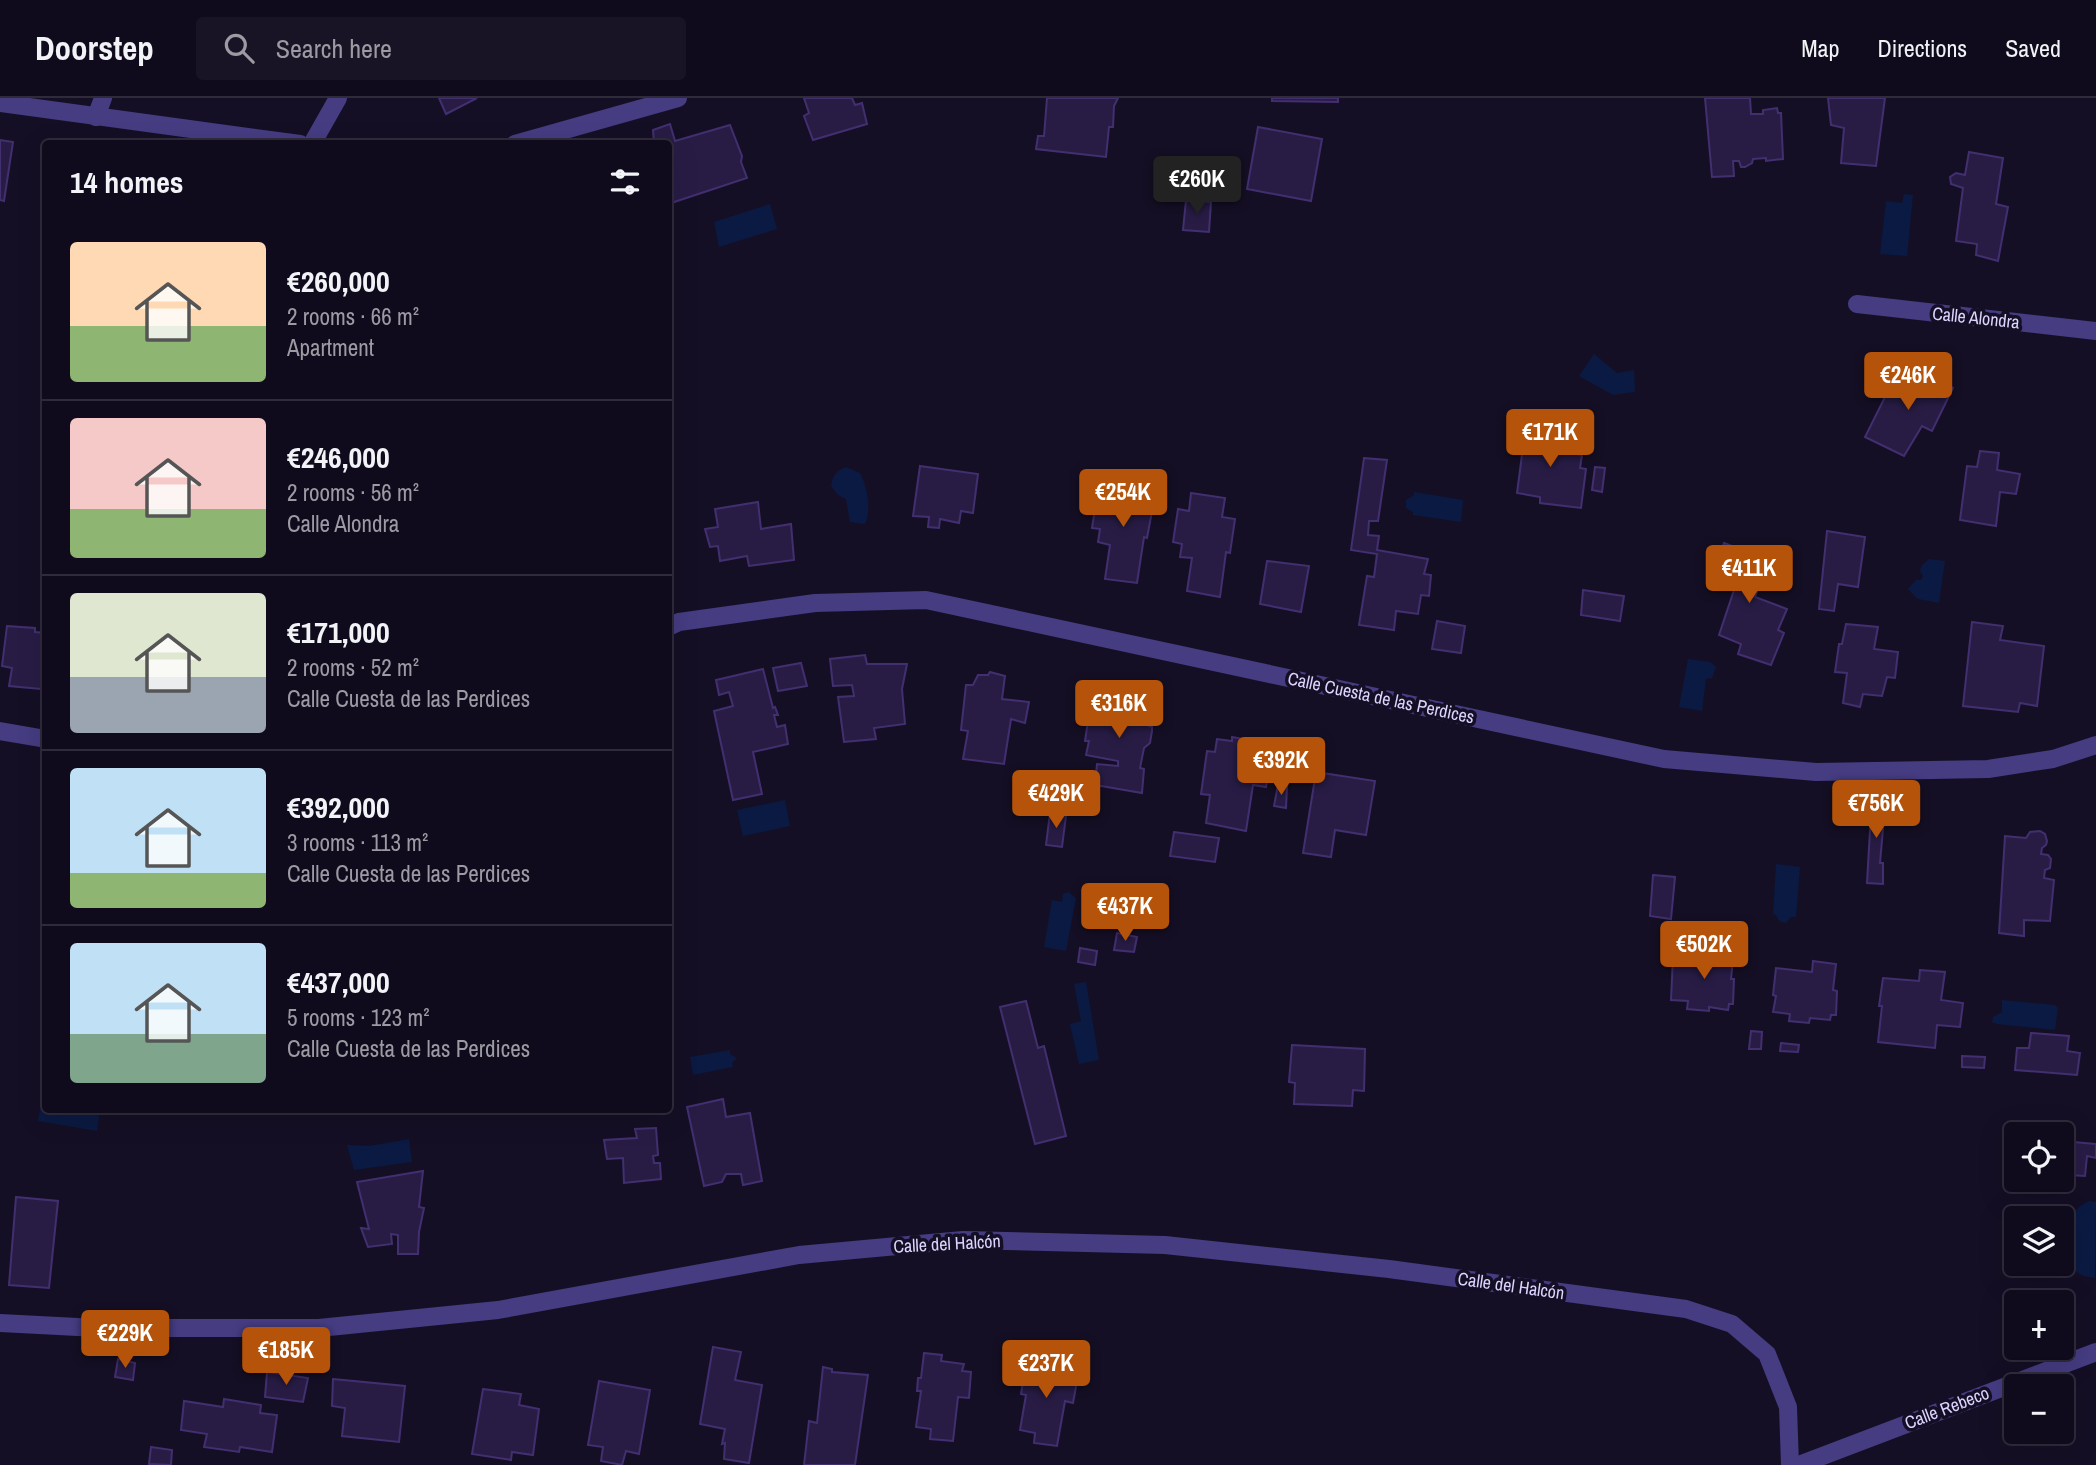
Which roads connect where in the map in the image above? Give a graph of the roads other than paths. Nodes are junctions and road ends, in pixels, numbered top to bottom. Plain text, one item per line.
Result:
1 (103, 98) edge
2 (338, 98) edge
3 (678, 98) edge
4 (0, 103) edge
5 (96, 117) junction
6 (270, 140) edge
7 (314, 140) edge
8 (529, 140) edge
9 (1857, 304) dead end
10 (2096, 331) edge
11 (672, 625) edge
12 (0, 731) edge
13 (42, 738) edge
14 (2096, 745) edge
15 (0, 1323) edge
16 (2096, 1352) edge
17 (1790, 1465) edge
18 (1799, 1465) edge

1 - 5 street
2 - 7 street
3 - 8 street
4 - 5 street
5 - 6 street
9 - 10 street, Calle Alondra
11 - 14 street, Calle Cuesta de las Perdices
12 - 13 street
15 - 17 street, Calle del Halcón
16 - 18 street, Calle Rebeco

